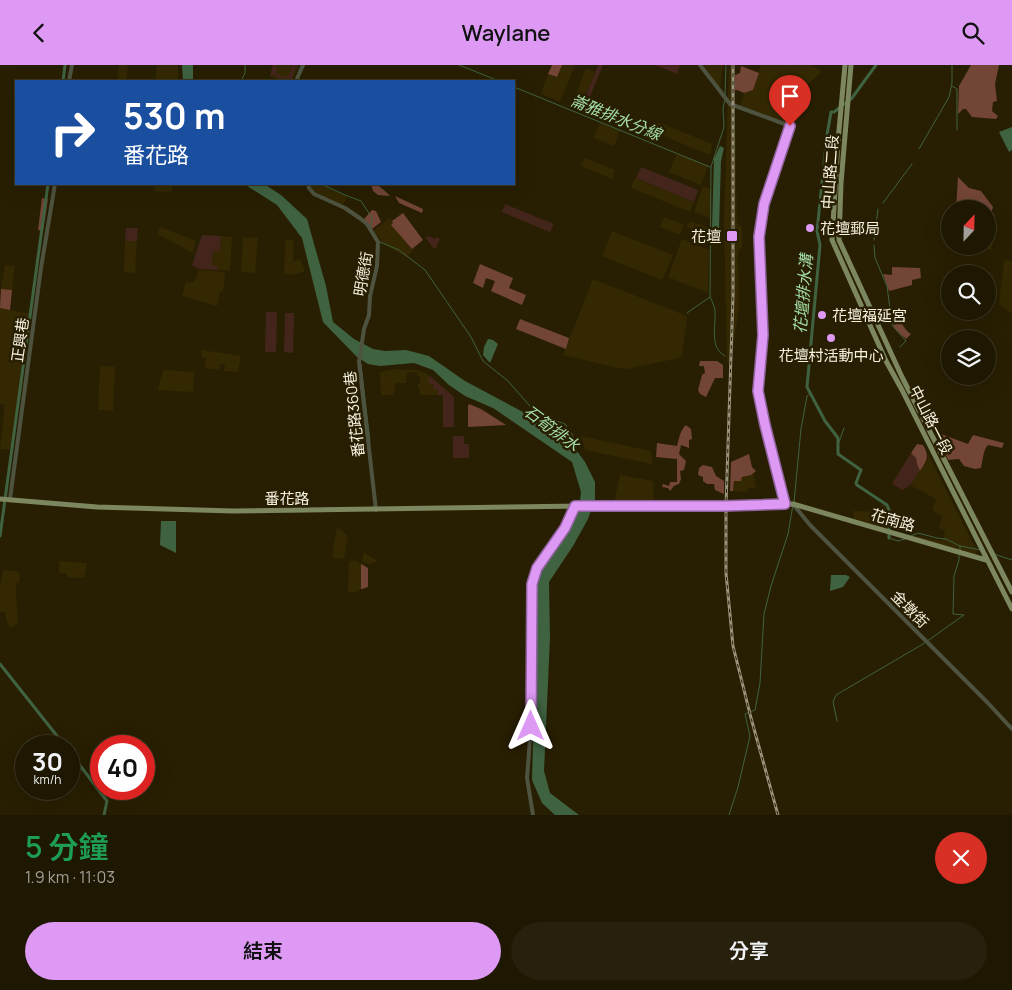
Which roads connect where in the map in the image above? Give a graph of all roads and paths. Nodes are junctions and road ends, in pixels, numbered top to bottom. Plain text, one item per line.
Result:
1 (72, 65) edge
2 (303, 65) edge
3 (700, 65) edge
4 (845, 65) edge
5 (851, 65) edge
6 (69, 80) edge
7 (296, 80) edge
8 (55, 185) edge
9 (308, 185) edge
10 (832, 240) joint
11 (839, 240) joint
12 (369, 315) joint
13 (0, 499) edge
14 (10, 499) junction
15 (785, 504) junction
16 (793, 505) junction
17 (575, 506) junction
18 (376, 510) junction
19 (986, 560) junction
20 (1012, 592) edge
21 (1012, 609) edge
22 (1012, 729) edge
23 (533, 815) edge

1 - 6 street
2 - 7 street
3 - 15 street
4 - 10 main road, 中山路二段
5 - 11 main road, 中山路二段
8 - 14 street, 正興巷
9 - 12 street, 明德街
10 - 19 main road, 中山路一段
11 - 20 main road, 中山路一段
12 - 18 street, 番花路360巷
13 - 14 main road, 番花路
14 - 18 main road, 番花路
15 - 16 main road
15 - 17 main road, 番花路
16 - 19 main road, 花南路
16 - 22 street, 金墩街
17 - 18 main road, 番花路
17 - 23 street
19 - 21 main road, 中山路一段

